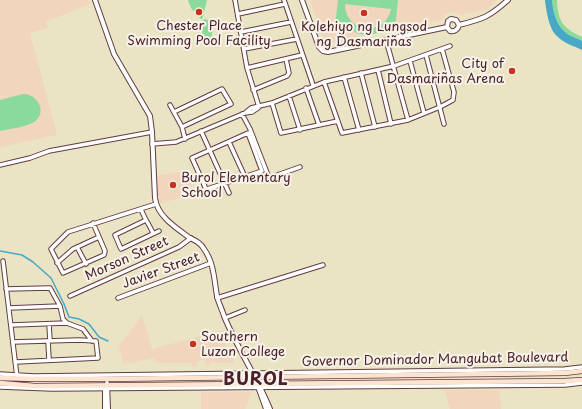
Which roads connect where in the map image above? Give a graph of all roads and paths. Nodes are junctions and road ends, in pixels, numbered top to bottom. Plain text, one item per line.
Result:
1 (95, 0) edge
2 (235, 0) edge
3 (302, 0) edge
4 (508, 0) edge
5 (284, 2) edge
6 (238, 14) junction
7 (291, 22) junction
8 (459, 25) junction
9 (447, 27) junction
10 (241, 32) junction
11 (296, 39) junction
12 (450, 46) dead end
13 (388, 47) dead end
14 (244, 49) junction
15 (442, 49) junction
16 (302, 55) junction
17 (426, 55) junction
18 (286, 59) junction
19 (410, 60) junction
20 (394, 66) junction
21 (247, 68) junction
22 (378, 70) junction
23 (361, 73) junction
24 (344, 77) junction
25 (324, 82) junction
26 (313, 85) junction
27 (306, 88) junction
28 (253, 90) junction
29 (290, 96) junction
30 (272, 103) junction
31 (170, 105) dead end
32 (259, 107) junction
33 (440, 107) junction
34 (174, 112) junction
35 (243, 113) junction
36 (424, 113) junction
37 (408, 120) junction
38 (338, 121) junction
39 (391, 124) junction
40 (444, 124) dead end
41 (319, 125) junction
42 (182, 127) junction
43 (375, 127) junction
44 (300, 130) junction
45 (360, 130) junction
46 (201, 131) junction
47 (152, 132) junction
48 (185, 138) junction
49 (229, 142) junction
50 (152, 144) junction
51 (210, 150) junction
52 (0, 165) edge
53 (300, 167) dead end
54 (245, 177) junction
55 (225, 183) junction
56 (206, 189) junction
57 (195, 193) dead end
58 (229, 193) dead end
59 (156, 204) junction
60 (141, 209) junction
61 (146, 220) junction
62 (93, 223) junction
63 (159, 231) dead end
64 (153, 233) junction
65 (99, 237) junction
66 (191, 238) junction
67 (77, 247) junction
68 (3, 261) dead end
69 (57, 262) junction
70 (211, 263) junction
71 (86, 264) junction
72 (323, 264) dead end
73 (6, 289) junction
74 (70, 296) dead end
75 (118, 298) dead end
76 (217, 298) junction
77 (60, 306) junction
78 (9, 308) junction
79 (245, 310) dead end
80 (225, 318) junction
81 (67, 323) junction
82 (11, 324) junction
83 (49, 324) junction
84 (49, 341) junction
85 (92, 341) junction
86 (13, 342) junction
87 (49, 360) junction
88 (16, 362) junction
89 (582, 367) edge
90 (582, 371) edge
91 (0, 374) edge
92 (254, 375) junction
93 (346, 376) junction
94 (18, 377) junction
95 (0, 378) edge
96 (28, 379) junction
97 (106, 379) junction
98 (582, 380) edge
99 (346, 383) junction
100 (582, 383) edge
101 (0, 384) edge
102 (258, 385) junction
103 (0, 387) edge
104 (28, 387) junction
105 (106, 387) junction
106 (107, 409) edge
107 (266, 409) edge
108 (270, 409) edge

1 - 47 street
2 - 6 street
3 - 9 street
4 - 8 street
5 - 6 street
5 - 7 street
6 - 10 street
7 - 10 street
7 - 11 street
8 - 9 street
8 - 9 street
10 - 14 street
11 - 14 street
11 - 16 street
12 - 15 street
13 - 20 street
14 - 21 street
15 - 17 street
15 - 33 street
16 - 18 street
16 - 26 street
17 - 19 street
17 - 33 street
18 - 21 street
18 - 28 street
19 - 20 street
19 - 36 street
20 - 22 street
20 - 37 street
21 - 28 street
22 - 23 street
22 - 39 street
23 - 24 street
23 - 43 street
24 - 25 street
24 - 45 street
25 - 26 street
25 - 38 street
26 - 27 street
27 - 29 street
27 - 41 street
28 - 32 street
29 - 30 street
29 - 44 street
30 - 32 street
30 - 44 street
31 - 34 street
32 - 35 street
33 - 36 street
33 - 40 street
34 - 42 street
34 - 42 street
35 - 46 street
35 - 53 street
36 - 37 street
37 - 39 street
38 - 41 street
38 - 45 street
39 - 43 street
41 - 44 street
42 - 48 street
43 - 45 street
46 - 48 street
46 - 51 street
47 - 50 street
47 - 52 street
48 - 50 street
49 - 51 street
49 - 54 street
49 - 54 street
50 - 59 street
51 - 55 street
51 - 56 street
54 - 55 street
55 - 56 street
55 - 58 street
56 - 57 street
59 - 60 street
59 - 66 street
60 - 61 street
60 - 62 street
61 - 64 street
61 - 64 street
62 - 65 street
62 - 69 street
63 - 64 street
65 - 67 street
65 - 71 street
66 - 70 street
66 - 74 street, Morson Street
67 - 69 street
67 - 71 street
68 - 73 street
69 - 71 street
70 - 75 street, Javier Street
70 - 76 street
72 - 76 street
73 - 77 street
73 - 78 street
76 - 80 street
77 - 78 street
77 - 81 street
78 - 82 street
79 - 80 street
80 - 92 street
81 - 83 street
81 - 85 street
82 - 83 street
82 - 86 street
83 - 84 street
84 - 85 street
84 - 86 street
84 - 87 street
85 - 87 street
86 - 88 street
87 - 88 street
88 - 94 street
89 - 92 street, Governor Dominador Mangubat Boulevard
90 - 93 main road, Governor Dominador Mangubat Boulevard
91 - 94 street, Governor Dominador Mangubat Boulevard
92 - 93 main road, Governor Dominador Mangubat Boulevard
92 - 94 street, Governor Dominador Mangubat Boulevard
92 - 97 main road, Governor Dominador Mangubat Boulevard
92 - 102 street
93 - 99 main road
94 - 95 main road, Governor Dominador Mangubat Boulevard
94 - 96 main road, Governor Dominador Mangubat Boulevard
96 - 97 main road, Governor Dominador Mangubat Boulevard
96 - 104 street
97 - 105 street
98 - 99 main road, Governor Dominador Mangubat Boulevard
99 - 102 main road, Governor Dominador Mangubat Boulevard
100 - 102 street, Governor Dominador Mangubat Boulevard
101 - 104 main road, Governor Dominador Mangubat Boulevard
102 - 105 main road, Governor Dominador Mangubat Boulevard
102 - 107 street
102 - 108 street
103 - 104 street, Governor Dominador Mangubat Boulevard
104 - 105 main road, Governor Dominador Mangubat Boulevard
105 - 106 street

